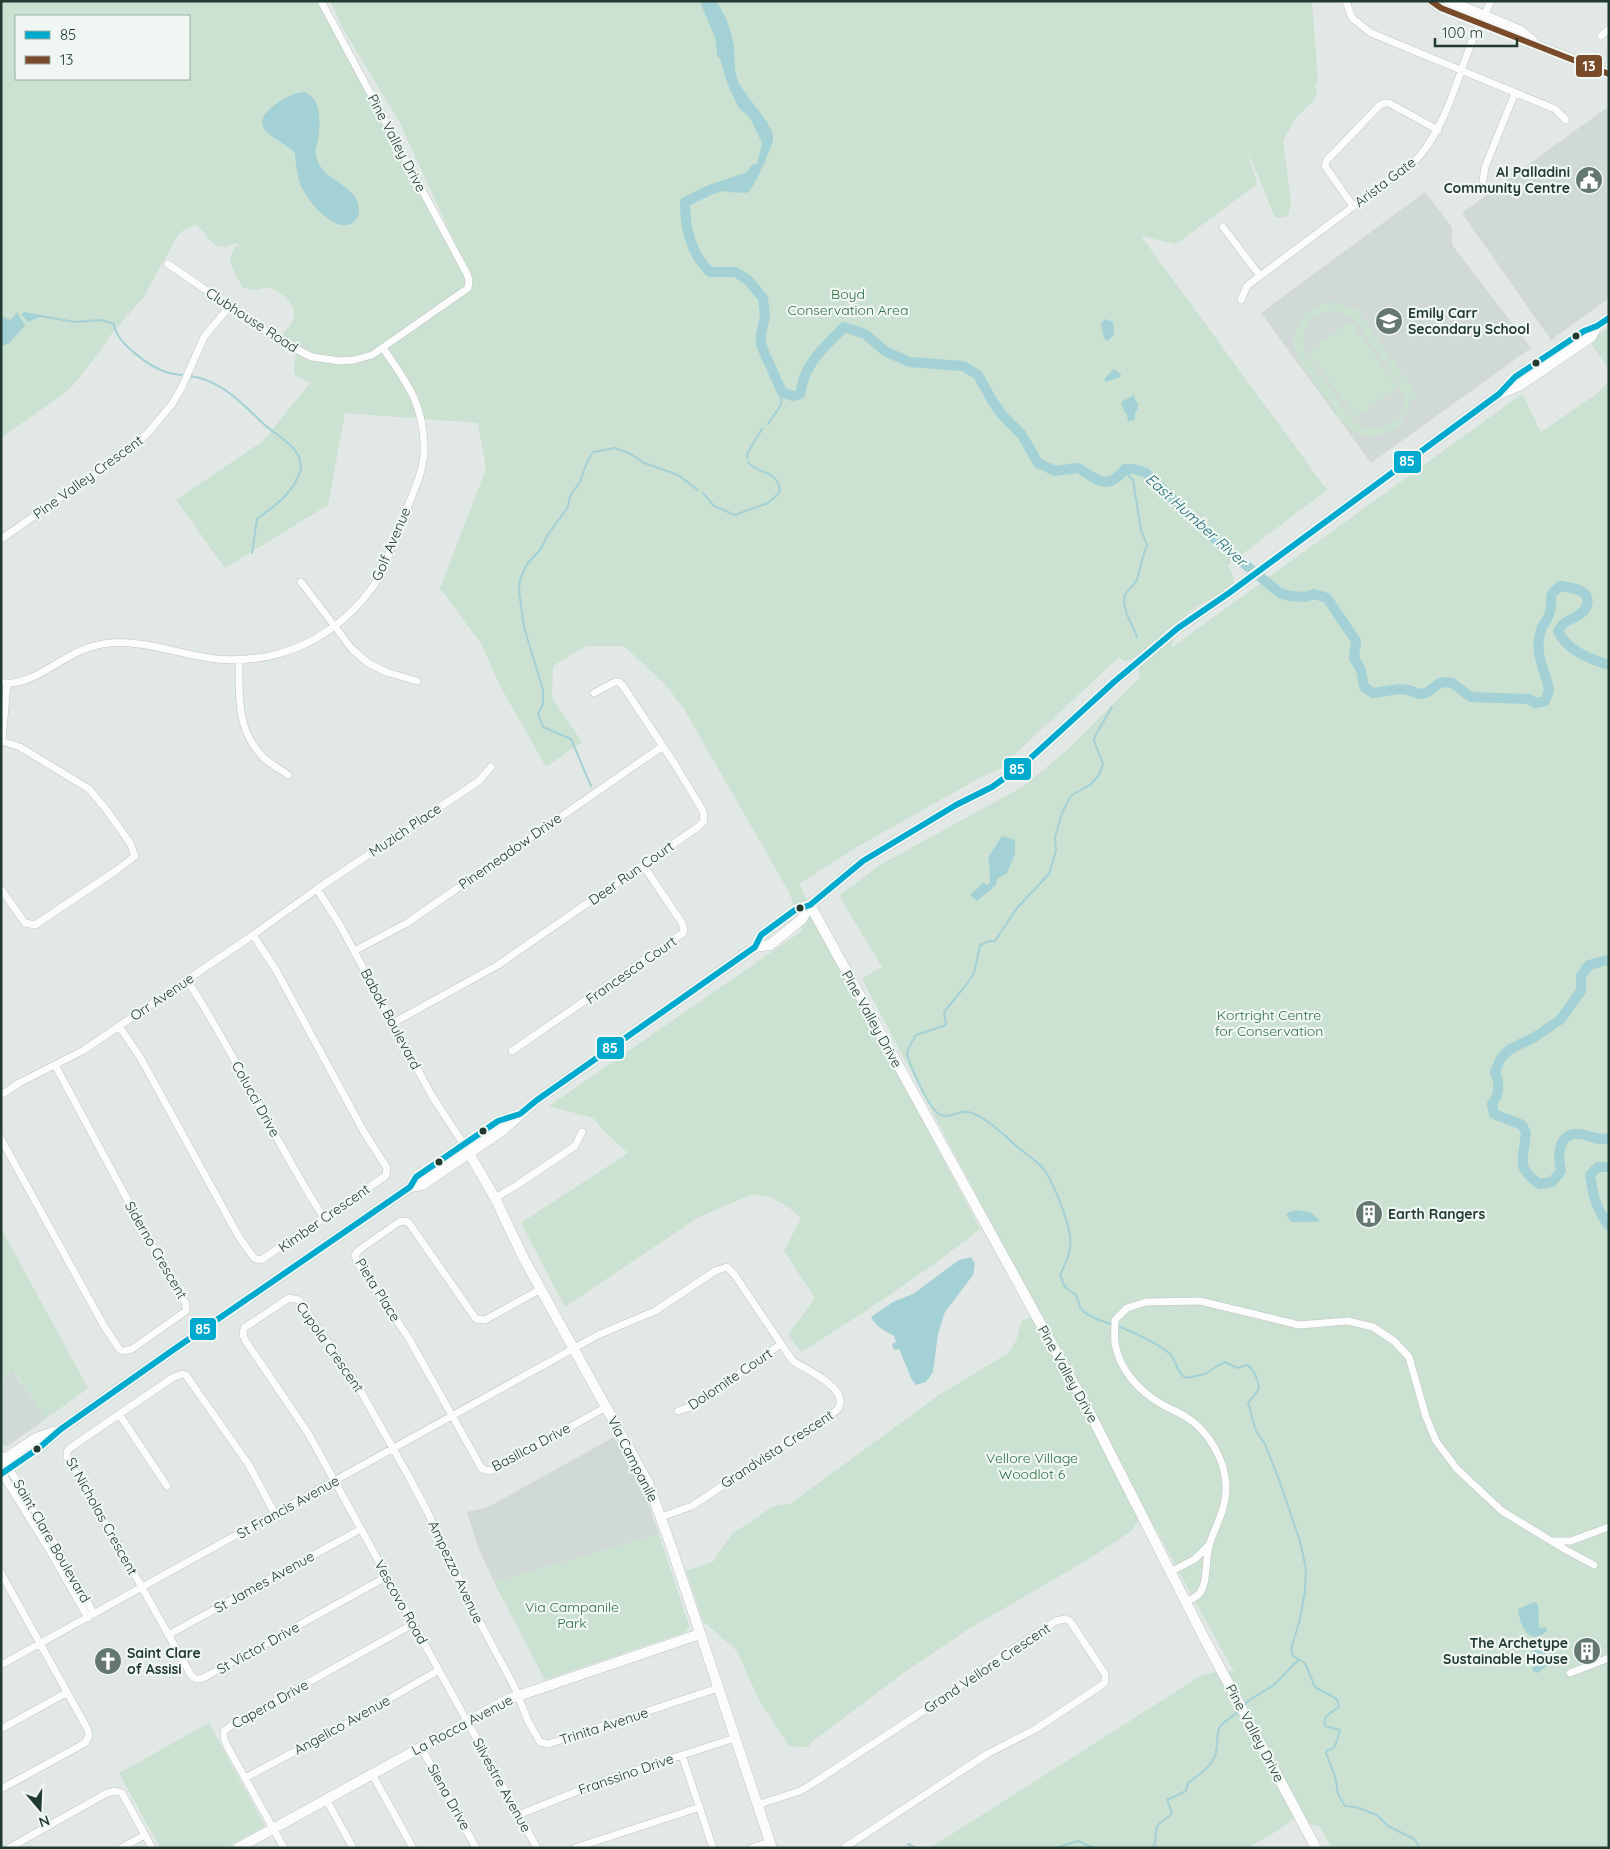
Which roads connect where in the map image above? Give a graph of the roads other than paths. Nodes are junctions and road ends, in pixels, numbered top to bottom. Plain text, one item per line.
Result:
1 (321, 1) edge
2 (1346, 1) edge
3 (1430, 1) edge
4 (1449, 1) edge
5 (1491, 1) edge
6 (1482, 20) junction
7 (1609, 29) edge
8 (1601, 36) dead end
9 (1461, 71) junction
10 (1609, 74) edge
11 (1515, 93) junction
12 (1566, 120) dead end
13 (1438, 130) junction
14 (1483, 180) dead end
15 (1353, 206) junction
16 (1223, 227) dead end
17 (168, 264) dead end
18 (1260, 276) junction
19 (469, 285) joint
20 (1241, 300) dead end
21 (229, 307) junction
22 (1609, 318) edge
23 (383, 348) junction
24 (1, 539) edge
25 (300, 582) dead end
26 (335, 626) junction
27 (239, 660) junction
28 (417, 680) dead end
29 (4, 683) edge
30 (594, 692) dead end
31 (2, 741) edge
32 (663, 746) junction
33 (490, 767) dead end
34 (288, 776) dead end
35 (643, 865) junction
36 (1, 889) edge
37 (317, 889) junction
38 (810, 905) junction
39 (253, 934) junction
40 (354, 951) junction
41 (187, 980) junction
42 (393, 1022) junction
43 (119, 1026) junction
44 (512, 1051) dead end
45 (55, 1065) junction
46 (1, 1095) edge
47 (582, 1132) dead end
48 (1, 1139) edge
49 (467, 1148) junction
50 (495, 1198) junction
51 (324, 1218) junction
52 (540, 1289) junction
53 (781, 1344) junction
54 (574, 1349) junction
55 (606, 1407) junction
56 (678, 1411) dead end
57 (119, 1414) junction
58 (452, 1417) junction
59 (393, 1449) junction
60 (3, 1466) edge
61 (335, 1482) junction
62 (166, 1486) dead end
63 (275, 1514) junction
64 (661, 1517) junction
65 (1609, 1527) edge
66 (361, 1529) junction
67 (1551, 1541) junction
68 (1210, 1544) junction
69 (1195, 1558) junction
70 (1594, 1565) dead end
71 (1206, 1569) junction
72 (1170, 1572) junction
73 (1, 1573) edge
74 (386, 1577) junction
75 (142, 1588) junction
76 (1186, 1602) junction
77 (91, 1616) junction
78 (413, 1624) junction
79 (700, 1634) junction
80 (168, 1635) junction
81 (39, 1644) junction
82 (1609, 1658) edge
83 (1, 1665) edge
84 (439, 1670) junction
85 (1570, 1673) dead end
86 (718, 1688) junction
87 (66, 1693) junction
88 (518, 1695) junction
89 (467, 1722) junction
90 (1, 1729) edge
91 (734, 1738) junction
92 (421, 1747) junction
93 (682, 1755) junction
94 (372, 1774) junction
95 (245, 1778) junction
96 (1, 1789) edge
97 (326, 1799) junction
98 (757, 1805) junction
99 (700, 1807) junction
100 (518, 1815) junction
101 (273, 1829) junction
102 (145, 1835) junction
103 (771, 1845) edge
104 (9, 1848) edge
105 (121, 1848) edge
106 (152, 1848) edge
107 (238, 1848) edge
108 (284, 1848) edge
109 (353, 1848) edge
110 (413, 1848) edge
111 (476, 1848) edge
112 (537, 1848) edge
113 (575, 1848) edge
114 (713, 1848) edge
115 (752, 1848) edge
116 (844, 1848) edge
117 (1316, 1848) edge

1 - 19 street, Pine Valley Drive
2 - 9 street
3 - 6 street
4 - 6 street
5 - 6 street, Arista Gate
6 - 9 street, Arista Gate
6 - 10 street
7 - 8 street
9 - 11 street
9 - 13 street, Arista Gate
11 - 12 street
11 - 14 street
13 - 15 street, Arista Gate
13 - 15 street
15 - 18 street, Arista Gate
16 - 18 street
17 - 21 street, Clubhouse Road
18 - 20 street, Arista Gate
19 - 23 street, Clubhouse Road
21 - 23 street, Clubhouse Road
21 - 24 street, Pine Valley Crescent
22 - 38 street
23 - 26 street, Golf Avenue
25 - 26 street
26 - 27 street, Golf Avenue
26 - 28 street
27 - 29 street, Golf Avenue
27 - 34 street
29 - 31 street
30 - 32 street, Deer Run Court
31 - 36 street
32 - 35 street, Deer Run Court
32 - 40 street, Pinemeadow Drive
33 - 37 street, Muzich Place
35 - 42 street, Deer Run Court
35 - 44 street, Francesca Court
37 - 39 street, Orr Avenue
37 - 40 street, Babak Boulevard
38 - 49 street
38 - 72 street, Pine Valley Drive
39 - 41 street, Orr Avenue
39 - 51 street, Kimber Crescent
40 - 42 street, Babak Boulevard
41 - 43 street, Orr Avenue
41 - 51 street, Colucci Drive
42 - 49 street, Babak Boulevard
43 - 45 street, Orr Avenue
43 - 51 street, Kimber Crescent
45 - 46 street, Orr Avenue
45 - 48 street, Siderno Crescent
47 - 50 street
49 - 50 street, Via Campanile
49 - 60 street
50 - 52 street, Via Campanile
52 - 54 street, Via Campanile
52 - 58 street, Pieta Place
53 - 54 street, Grandvista Crescent
53 - 56 street, Dolomite Court
53 - 64 street, Grandvista Crescent
54 - 55 street, Via Campanile
54 - 58 street, St Francis Avenue
55 - 58 street, Basilica Drive
55 - 64 street, Via Campanile
57 - 62 street
57 - 63 street, St Nicholas Crescent
57 - 75 street, St Nicholas Crescent
58 - 59 street, St Francis Avenue
59 - 61 street, St Francis Avenue
59 - 61 street, Cupola Crescent
59 - 88 street, Ampezzo Avenue
60 - 77 street, Saint Clare Boulevard
61 - 63 street, St Francis Avenue
61 - 66 street, Vescovo Road
63 - 75 street, St Francis Avenue
64 - 79 street, Via Campanile
65 - 67 street
66 - 74 street, Vescovo Road
66 - 80 street, St James Avenue
67 - 68 street
67 - 70 street
68 - 69 street
68 - 71 street
69 - 71 street
69 - 72 street
71 - 76 street
72 - 76 street, Pine Valley Drive
73 - 81 street
74 - 78 street, Vescovo Road
74 - 80 street, St Victor Drive
75 - 77 street, St Francis Avenue
75 - 80 street, St Victor Drive
76 - 117 street, Pine Valley Drive
77 - 81 street, St Francis Avenue
78 - 84 street, Vescovo Road
78 - 95 street, Capera Drive
79 - 86 street, Via Campanile
79 - 88 street, La Rocca Avenue
81 - 83 street, St Francis Avenue
81 - 87 street
82 - 85 street
84 - 89 street, Vescovo Road
84 - 95 street, Angelico Avenue
86 - 88 street, Trinita Avenue
86 - 91 street, Via Campanile
87 - 90 street
87 - 96 street
88 - 89 street, La Rocca Avenue
89 - 92 street, La Rocca Avenue
89 - 100 street, Silvestre Avenue
91 - 93 street, Franssino Drive
91 - 98 street, Via Campanile
92 - 94 street, La Rocca Avenue
92 - 111 street, Siena Drive
93 - 99 street
93 - 100 street, Franssino Drive
94 - 97 street, La Rocca Avenue
94 - 110 street
95 - 101 street, Capera Drive
97 - 101 street, La Rocca Avenue
97 - 109 street
98 - 103 street, Via Campanile
98 - 116 street, Grand Vellore Crescent
99 - 113 street
99 - 114 street
100 - 112 street, Silvestre Avenue
101 - 107 street, La Rocca Avenue
101 - 108 street, Capera Drive
102 - 104 street
102 - 105 street
102 - 106 street
103 - 115 street

